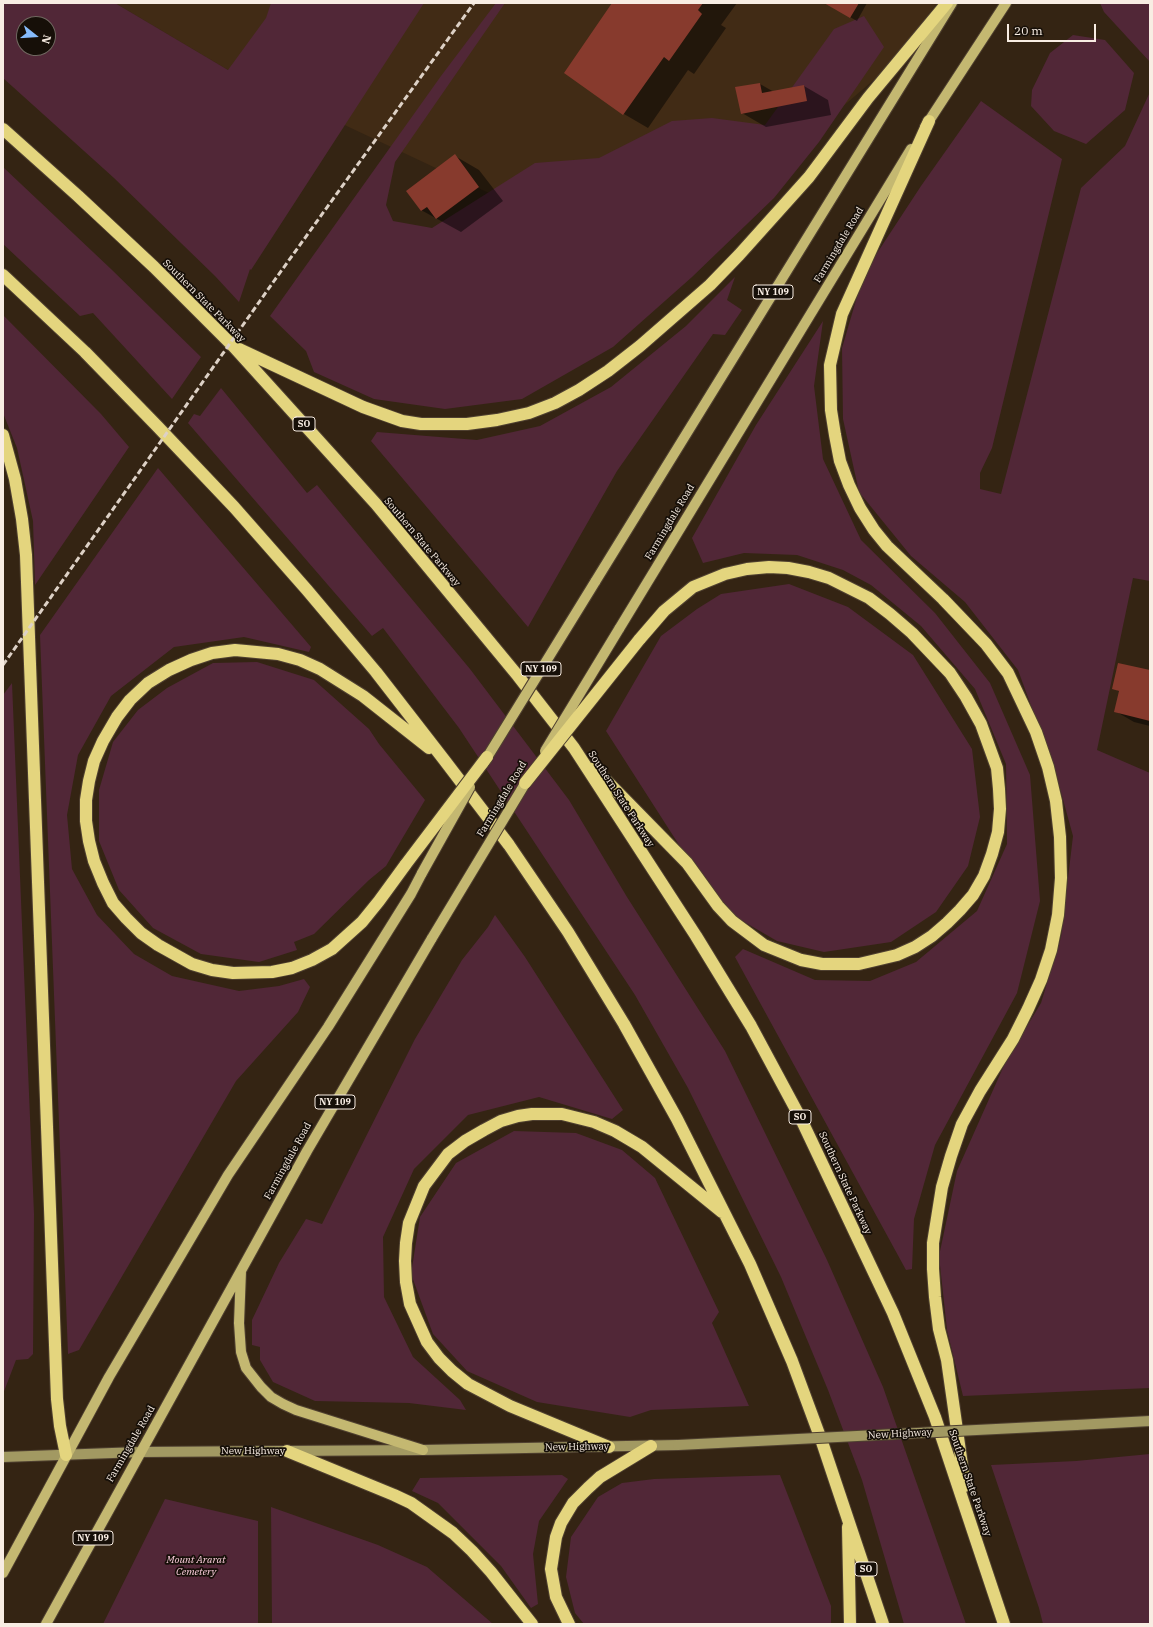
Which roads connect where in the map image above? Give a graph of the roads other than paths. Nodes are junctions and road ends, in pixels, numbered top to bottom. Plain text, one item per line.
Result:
1 (947, 3) edge
2 (952, 3) edge
3 (1006, 3) edge
4 (929, 121) junction
5 (3, 129) edge
6 (3, 275) edge
7 (234, 347) junction
8 (3, 435) edge
9 (574, 748) junction
10 (487, 757) junction
11 (446, 761) junction
12 (525, 783) junction
13 (726, 1215) junction
14 (242, 1268) junction
15 (1150, 1421) edge
16 (651, 1446) junction
17 (609, 1447) junction
18 (423, 1450) junction
19 (287, 1451) junction
20 (140, 1452) junction
21 (66, 1455) junction
22 (3, 1457) edge
23 (847, 1513) junction
24 (969, 1515) junction
25 (3, 1573) edge
26 (46, 1624) edge
27 (532, 1624) edge
28 (569, 1624) edge
29 (850, 1624) edge
30 (883, 1624) edge
31 (1004, 1624) edge

1 - 7 highway
2 - 10 main road, NY 109, bridge
3 - 4 main road, Farmingdale Road / NY 109
4 - 12 main road, Farmingdale Road / NY 109, bridge
4 - 24 highway
5 - 7 highway, Southern State Parkway / SO
6 - 11 highway, SO
7 - 9 highway, Southern State Parkway / SO
8 - 21 highway
9 - 12 highway, bridge
9 - 24 highway, Southern State Parkway / SO
10 - 11 highway, bridge
10 - 21 main road, NY 109, bridge
11 - 13 highway, SO
12 - 14 main road, Farmingdale Road / NY 109, bridge
13 - 17 highway
13 - 23 highway, SO
14 - 18 main road
14 - 20 main road, Farmingdale Road / NY 109
15 - 16 main road, New Highway, bridge
16 - 17 main road, New Highway
16 - 28 highway
17 - 18 main road, New Highway
18 - 19 main road, New Highway
19 - 20 main road, New Highway
19 - 27 highway
20 - 21 main road, New Highway
20 - 26 main road, Farmingdale Road / NY 109
21 - 22 main road, New Highway
21 - 25 main road, NY 109
23 - 29 highway
23 - 30 highway, SO
24 - 31 highway, Southern State Parkway / SO

